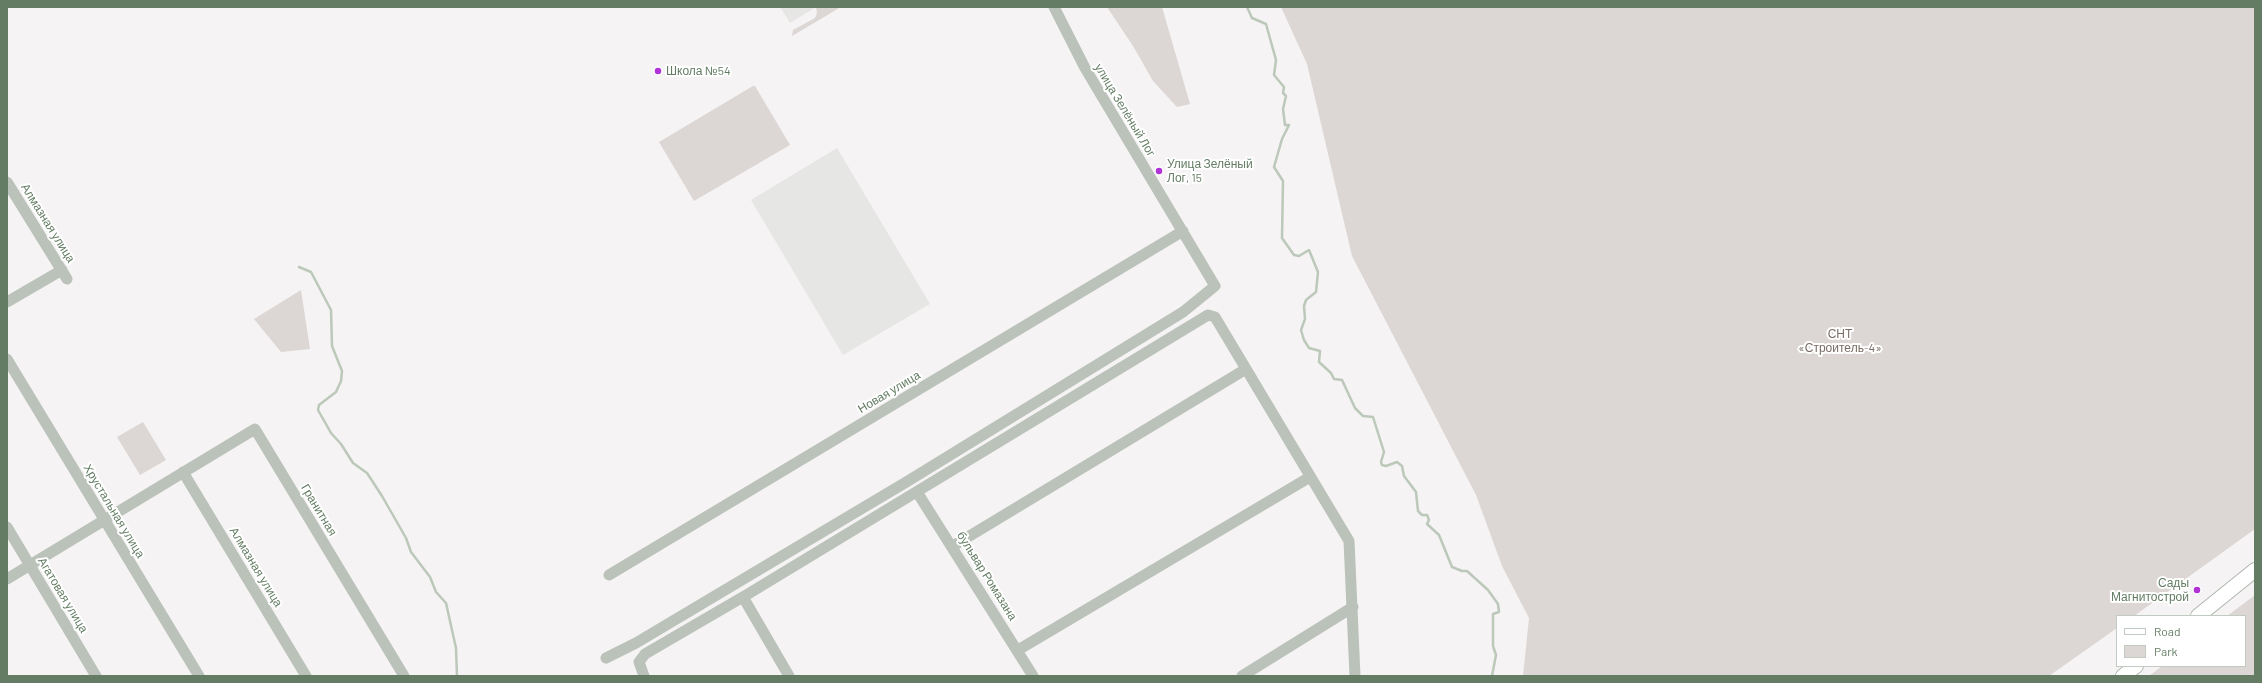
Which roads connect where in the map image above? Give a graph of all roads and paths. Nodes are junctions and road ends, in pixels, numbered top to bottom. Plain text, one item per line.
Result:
1 (1054, 7) edge
2 (7, 182) edge
3 (1182, 231) junction
4 (7, 302) edge
5 (7, 359) edge
6 (1246, 369) junction
7 (183, 472) junction
8 (1310, 477) junction
9 (917, 492) junction
10 (105, 521) junction
11 (7, 527) edge
12 (953, 546) junction
13 (30, 565) junction
14 (2255, 570) edge
15 (609, 575) dead end
16 (7, 579) edge
17 (744, 597) junction
18 (1353, 607) junction
19 (2199, 615) edge
20 (1018, 650) junction
21 (606, 658) dead end
22 (2135, 667) edge
23 (96, 676) edge
24 (199, 676) edge
25 (306, 676) edge
26 (404, 676) edge
27 (644, 676) edge
28 (789, 676) edge
29 (1034, 676) edge
30 (1242, 676) edge
31 (1355, 676) edge
32 (2124, 676) edge

1 - 3 street, улица Зелёный Лог
2 - 4 street, Алмазная улица
3 - 15 street, Новая улица
3 - 21 street, улица Зелёный Лог
5 - 10 street, Хрустальная улица
6 - 8 street
6 - 9 street
6 - 12 street
7 - 10 street
7 - 25 street, Алмазная улица
7 - 26 street, Гранитная
8 - 18 street
8 - 20 street
9 - 12 street, бульвар Ромазана
9 - 17 street
10 - 13 street
10 - 24 street, Хрустальная улица
11 - 13 street, Агатовая улица
12 - 20 street, бульвар Ромазана
13 - 16 street
13 - 23 street, Агатовая улица
14 - 19 main road
17 - 27 street
17 - 28 street
18 - 30 street
18 - 31 street
20 - 29 street, бульвар Ромазана
22 - 32 main road

